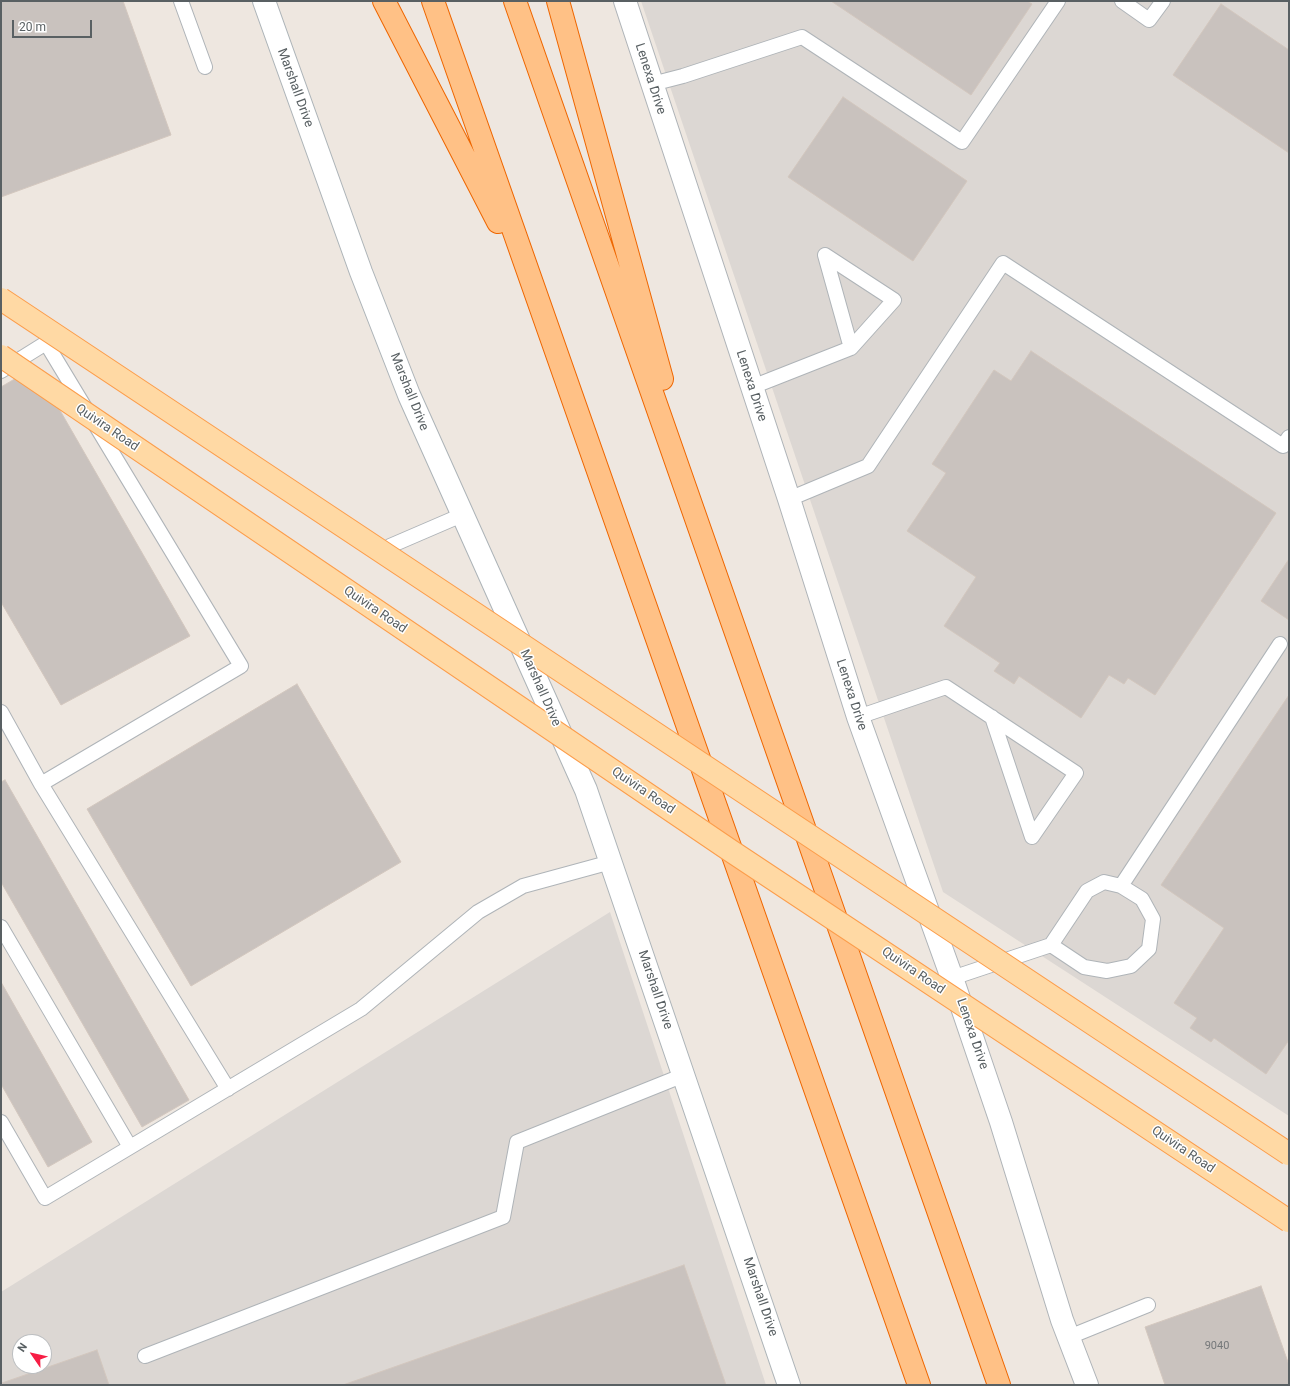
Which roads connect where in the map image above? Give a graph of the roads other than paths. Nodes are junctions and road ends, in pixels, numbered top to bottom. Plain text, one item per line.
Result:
1 (181, 1) edge
2 (264, 1) edge
3 (384, 1) edge
4 (433, 1) edge
5 (515, 1) edge
6 (558, 1) edge
7 (625, 1) edge
8 (1058, 1) edge
9 (1122, 1) edge
10 (1163, 1) edge
11 (205, 67) dead end
12 (652, 84) junction
13 (535, 292) junction
14 (1, 299) edge
15 (851, 348) junction
16 (1, 356) edge
17 (1, 371) edge
18 (752, 387) junction
19 (1289, 437) edge
20 (789, 499) junction
21 (462, 515) junction
22 (390, 546) dead end
23 (713, 564) junction
24 (1280, 644) dead end
25 (1, 712) edge
26 (858, 717) junction
27 (992, 717) junction
28 (41, 784) junction
29 (611, 862) junction
30 (1121, 886) junction
31 (1, 927) edge
32 (1051, 945) junction
33 (952, 978) junction
34 (684, 1075) junction
35 (228, 1089) junction
36 (1, 1122) edge
37 (130, 1147) junction
38 (1289, 1154) edge
39 (1289, 1221) edge
40 (1148, 1305) dead end
41 (1069, 1337) junction
42 (145, 1356) dead end
43 (789, 1385) edge
44 (919, 1385) edge
45 (999, 1385) edge
46 (1087, 1385) edge

1 - 11 lane
2 - 21 street, Marshall Drive
3 - 13 highway
4 - 13 highway
5 - 23 highway
6 - 23 highway
7 - 12 street, Lenexa Drive
8 - 12 lane
9 - 10 lane
12 - 18 street, Lenexa Drive
13 - 44 highway
14 - 38 main road, bridge
15 - 15 lane
15 - 18 lane
16 - 39 main road, Quivira Road, bridge
17 - 28 lane
18 - 20 street, Lenexa Drive
19 - 20 lane
20 - 26 street, Lenexa Drive
21 - 22 lane
21 - 29 street, Marshall Drive
23 - 45 highway
24 - 30 lane
25 - 28 lane
26 - 27 lane
26 - 33 street, Lenexa Drive
27 - 27 lane
28 - 35 lane
29 - 34 street, Marshall Drive
29 - 35 lane
30 - 32 lane
30 - 32 lane
31 - 37 lane
32 - 33 lane
33 - 41 street, Lenexa Drive
34 - 42 lane
34 - 43 street, Marshall Drive
35 - 37 lane
36 - 37 lane
40 - 41 lane
41 - 46 street, Lenexa Drive

